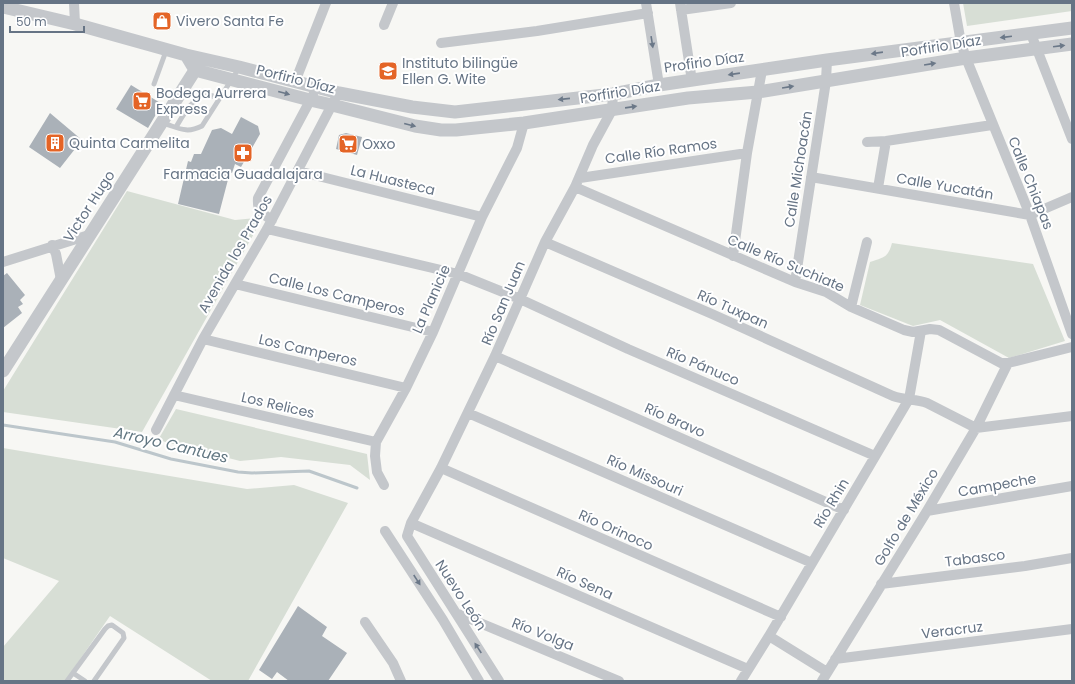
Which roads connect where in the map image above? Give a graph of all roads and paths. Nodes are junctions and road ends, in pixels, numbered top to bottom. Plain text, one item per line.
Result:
1 (74, 3) edge
2 (326, 3) edge
3 (393, 3) edge
4 (731, 3) edge
5 (954, 3) edge
6 (3, 7) edge
7 (680, 7) edge
8 (647, 8) edge
9 (75, 24) junction
10 (384, 25) dead end
11 (1072, 28) edge
12 (1031, 34) junction
13 (441, 43) dead end
14 (961, 43) junction
15 (1072, 44) edge
16 (1037, 48) junction
17 (166, 50) junction
18 (186, 55) junction
19 (202, 58) junction
20 (966, 58) junction
21 (827, 60) junction
22 (239, 67) junction
23 (195, 70) junction
24 (762, 70) junction
25 (231, 79) junction
26 (692, 81) junction
27 (826, 81) junction
28 (294, 82) junction
29 (154, 84) dead end
30 (659, 85) junction
31 (317, 87) junction
32 (758, 92) junction
33 (339, 93) junction
34 (613, 94) junction
35 (219, 98) junction
36 (310, 100) junction
37 (182, 104) junction
38 (332, 105) junction
39 (612, 110) junction
40 (162, 122) junction
41 (524, 123) junction
42 (992, 125) junction
43 (176, 127) junction
44 (1072, 139) edge
45 (886, 141) junction
46 (867, 142) dead end
47 (747, 153) junction
48 (298, 172) junction
49 (811, 177) junction
50 (580, 178) junction
51 (575, 187) junction
52 (878, 188) junction
53 (1072, 197) edge
54 (1030, 215) junction
55 (482, 217) junction
56 (269, 224) junction
57 (89, 235) junction
58 (545, 242) junction
59 (867, 242) dead end
60 (52, 246) junction
61 (732, 256) junction
62 (3, 262) edge
63 (458, 274) junction
64 (61, 280) junction
65 (795, 282) junction
66 (235, 284) junction
67 (520, 299) junction
68 (851, 307) junction
69 (921, 331) junction
70 (433, 332) junction
71 (1072, 334) edge
72 (203, 339) junction
73 (1072, 347) edge
74 (495, 356) junction
75 (1008, 363) junction
76 (3, 371) edge
77 (406, 388) junction
78 (174, 395) junction
79 (909, 400) junction
80 (468, 413) junction
81 (1072, 416) edge
82 (976, 428) junction
83 (156, 430) dead end
84 (376, 442) junction
85 (875, 456) junction
86 (440, 468) junction
87 (384, 485) dead end
88 (1072, 486) edge
89 (844, 510) junction
90 (927, 511) junction
91 (411, 523) junction
92 (386, 531) dead end
93 (407, 536) junction
94 (395, 547) junction
95 (1072, 558) edge
96 (812, 563) junction
97 (881, 584) junction
98 (456, 613) junction
99 (781, 617) junction
100 (365, 622) dead end
101 (1072, 628) edge
102 (769, 636) junction
103 (835, 659) junction
104 (748, 669) junction
105 (827, 672) junction
106 (73, 673) junction
107 (67, 681) edge
108 (85, 681) edge
109 (94, 681) edge
110 (400, 681) edge
111 (480, 681) edge
112 (499, 681) edge
113 (618, 681) edge
114 (741, 681) edge
115 (822, 681) edge

1 - 9 street
2 - 28 street
3 - 10 street
4 - 7 street
5 - 14 street, Calle Chiapas
6 - 9 street, Porfirio Díaz
7 - 26 street
8 - 13 street
8 -> 30 street
9 - 17 street, Porfirio Díaz
11 - 12 street, Profirio Díaz
12 -> 14 street, Profirio Díaz
12 - 16 street
14 - 20 street, Calle Chiapas
14 -> 21 street, Profirio Díaz
16 -> 15 street, Porfirio Díaz
16 - 20 street, Porfirio Díaz
16 - 44 street
17 - 18 street, Porfirio Díaz
17 - 29 lane
18 - 19 street, Porfirio Díaz
18 - 23 street
19 - 22 street, Porfirio Díaz
19 - 23 street, Victor Hugo
27 -> 20 street, Porfirio Díaz
20 - 42 street, Calle Chiapas
21 - 24 street, Profirio Díaz
21 - 27 street, Calle Michoacán
22 - 25 lane
22 - 28 street, Porfirio Díaz
23 - 25 street, Porfirio Díaz
23 - 37 street, Victor Hugo
24 -> 26 street, Profirio Díaz
24 - 32 street
25 - 35 lane
25 -> 36 street, Porfirio Díaz
26 - 30 street, Profirio Díaz
32 -> 27 street, Porfirio Díaz
27 - 49 street, Calle Michoacán
28 - 31 street, Profirio Díaz
30 - 34 street, Profirio Díaz
31 - 33 street, Profirio Díaz
31 - 36 street
39 -> 32 street, Porfirio Díaz
32 - 47 street
34 -> 33 street, Profirio Díaz
33 - 38 street, Avenida los Prados
34 - 39 street, Río San Juan
35 - 37 lane
35 - 43 lane
36 - 38 street, Porfirio Díaz
36 - 56 street
37 - 40 street, Victor Hugo
37 - 43 lane
38 -> 41 street, Porfirio Díaz
38 - 48 street, Avenida los Prados
39 - 41 street, Porfirio Díaz
39 - 50 street, Río San Juan
40 - 43 lane
40 - 57 street, Victor Hugo
41 - 55 street, La Planicie
42 - 45 street
42 - 54 street, Calle Chiapas
45 - 46 street
45 - 52 street
47 - 50 street, Calle Río Ramos
47 - 61 street
48 - 55 street, La Huasteca
48 - 56 street, Avenida los Prados
49 - 52 street, Calle Yucatán
49 - 65 street, Calle Michoacán
50 - 51 street, Río San Juan
51 - 58 street, Río San Juan
51 - 61 street, Calle Río Suchiate
52 - 54 street, Calle Yucatán
53 - 54 street
54 - 71 street, Calle Chiapas
55 - 63 street, La Planicie
56 - 63 street, Río Pánuco
56 - 66 street, Avenida los Prados
57 - 60 street
57 - 64 street, Victor Hugo
58 - 67 street, Río San Juan
58 - 79 street, Río Tuxpan
59 - 68 street
60 - 62 street
60 - 64 street
61 - 65 street, Calle Río Suchiate
63 - 67 street, Río Pánuco
63 - 70 street, La Planicie
64 - 76 street, Victor Hugo
65 - 68 street, Calle Río Suchiate
66 - 70 street, Calle Los Camperos
66 - 72 street, Avenida los Prados
67 - 74 street, Río San Juan
67 - 85 street, Río Pánuco
68 - 69 street, Calle Río Suchiate
69 - 75 street, Calle Río Suchiate
69 - 79 street, Río Rhin
70 - 77 street, La Planicie
72 - 77 street, Los Camperos
72 - 78 street, Avenida los Prados
73 - 75 street
74 - 80 street, Río San Juan
74 - 89 street, Río Bravo
75 - 82 street, Golfo de México
77 - 84 street, La Planicie
78 - 83 street, Avenida los Prados
78 - 84 street, Los Relices
79 - 82 street, Río Tuxpan
79 - 85 street, Río Rhin
80 - 86 street, Río San Juan
80 - 96 street, Río Missouri
81 - 82 street
82 - 90 street, Golfo de México
84 - 87 street, La Planicie
85 - 89 street, Río Rhin
86 - 91 street, Río San Juan
86 - 99 street, Río Orinoco
88 - 90 street, Campeche
89 - 96 street, Río Rhin
90 - 97 street, Golfo de México
91 - 93 street
91 - 104 street, Río Sena
92 - 94 street, Nuevo León
93 - 94 street
93 - 98 street, Nuevo León
94 -> 111 street, Nuevo León
95 - 97 street, Tabasco
96 - 99 street, Río Rhin
97 - 103 street, Golfo de México
112 -> 98 street, Nuevo León
98 - 113 street, Río Volga
99 - 102 street, Río Rhin
100 - 110 street
101 - 103 street, Veracruz
102 - 104 street, Río Rhin
102 - 105 street
103 - 105 street, Golfo de México
104 - 114 street, Río Rhin
105 - 115 street, Golfo de México
106 - 107 lane
106 - 108 lane
106 - 109 lane

